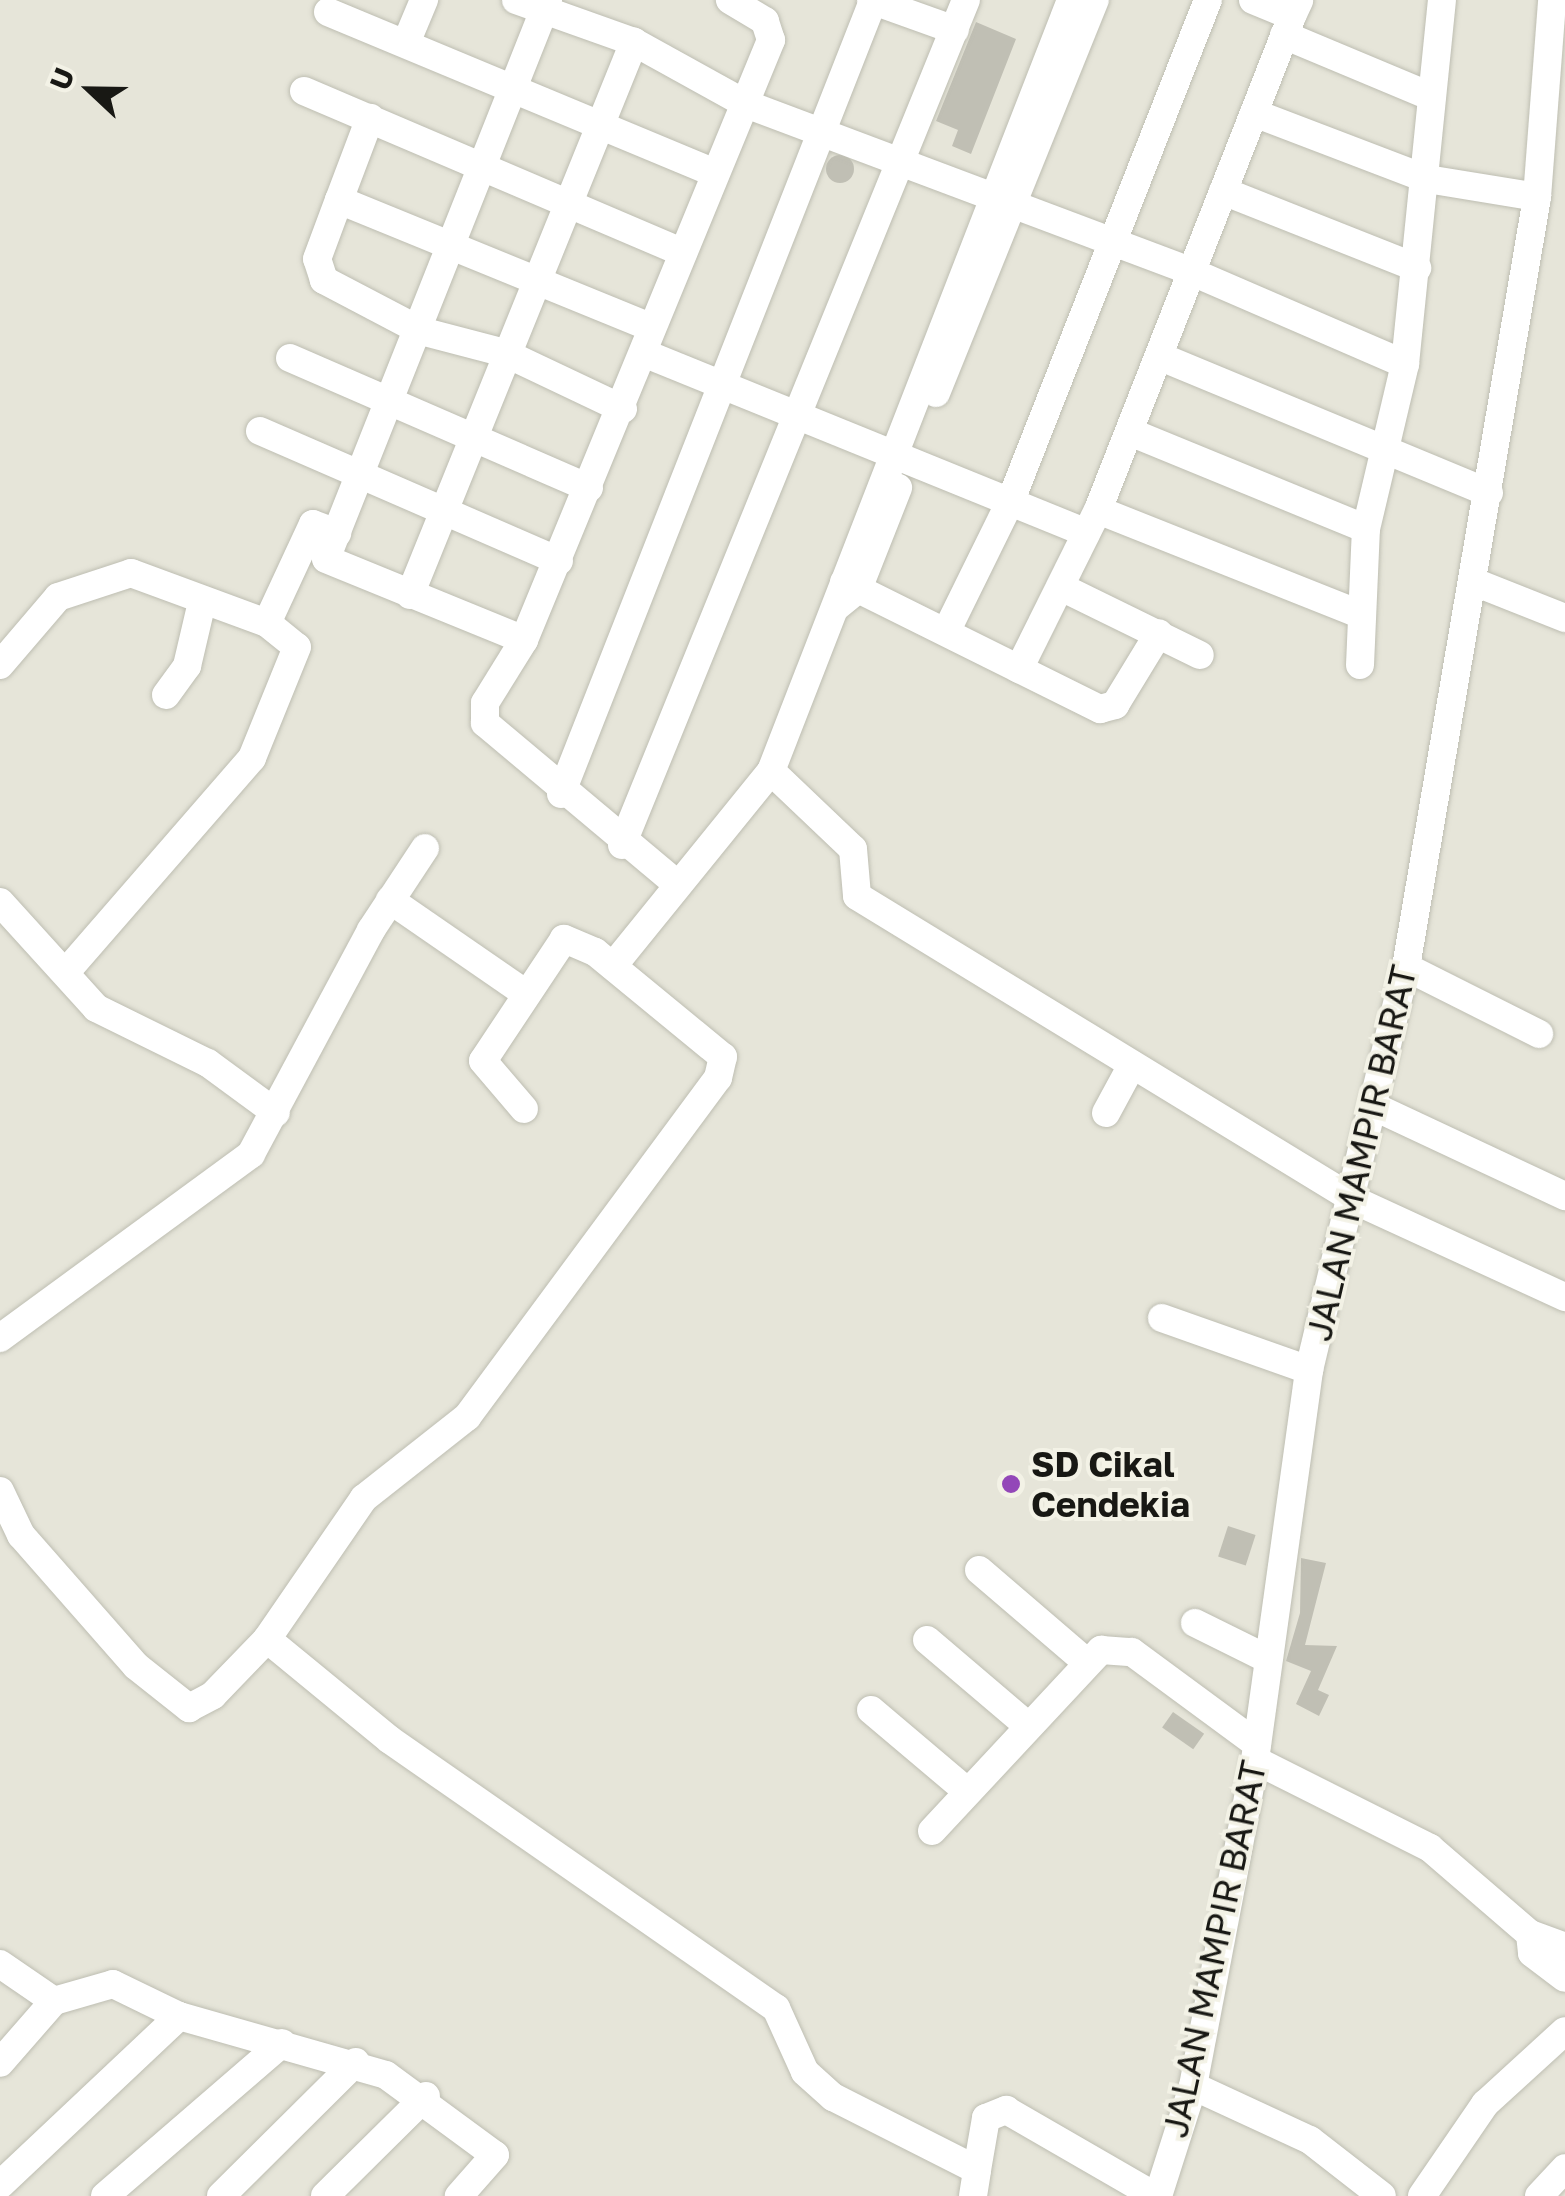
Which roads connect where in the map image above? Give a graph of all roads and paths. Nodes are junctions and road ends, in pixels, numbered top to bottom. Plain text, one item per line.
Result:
1 (424, 0) edge
2 (516, 0) edge
3 (730, 0) edge
4 (966, 0) edge
5 (1071, 0) edge
6 (1095, 0) edge
7 (1208, 0) edge
8 (1253, 0) edge
9 (1552, 0) edge
10 (872, 1) edge
11 (1435, 2) edge
12 (546, 6) edge
13 (328, 12) dead end
14 (1292, 17) edge
15 (955, 30) junction
16 (634, 42) junction
17 (406, 43) junction
18 (513, 91) junction
19 (304, 92) dead end
20 (1432, 97) junction
21 (746, 104) junction
22 (1254, 113) junction
23 (1556, 113) edge
24 (370, 118) junction
25 (602, 120) junction
26 (822, 128) junction
27 (904, 164) junction
28 (482, 173) junction
29 (715, 173) junction
30 (1427, 179) junction
31 (1223, 191) junction
32 (1536, 197) junction
33 (1003, 198) junction
34 (340, 200) junction
35 (568, 204) junction
36 (1113, 240) junction
37 (452, 252) junction
38 (683, 254) junction
39 (1417, 268) junction
40 (1192, 272) junction
41 (535, 279) junction
42 (421, 330) junction
43 (649, 341) junction
44 (505, 353) junction
45 (1161, 356) junction
46 (290, 358) dead end
47 (1405, 364) junction
48 (720, 382) junction
49 (391, 408) junction
50 (624, 409) junction
51 (799, 414) junction
52 (260, 431) dead end
53 (474, 432) junction
54 (1130, 432) junction
55 (1382, 451) junction
56 (901, 456) junction
57 (360, 482) junction
58 (589, 488) junction
59 (1489, 492) junction
60 (1011, 500) junction
61 (444, 508) junction
62 (1092, 522) junction
63 (1366, 529) junction
64 (337, 532) junction
65 (558, 562) junction
66 (1474, 582) junction
67 (1064, 589) junction
68 (844, 592) junction
69 (410, 595) junction
70 (202, 602) junction
71 (1360, 614) junction
72 (1565, 618) edge
73 (268, 623) junction
74 (946, 630) junction
75 (1159, 633) junction
76 (524, 640) junction
77 (1200, 654) dead end
78 (0, 665) edge
79 (1360, 666) dead end
80 (1019, 669) junction
81 (166, 695) dead end
82 (771, 771) junction
83 (561, 794) junction
84 (622, 844) junction
85 (426, 848) dead end
86 (677, 884) junction
87 (390, 900) junction
88 (0, 902) edge
89 (613, 966) junction
90 (1406, 968) junction
91 (66, 972) junction
92 (522, 991) junction
93 (1539, 1034) dead end
94 (1132, 1065) junction
95 (1377, 1108) junction
96 (524, 1109) dead end
97 (276, 1112) junction
98 (1106, 1113) dead end
99 (1565, 1196) edge
100 (1356, 1200) junction
101 (1565, 1297) edge
102 (1162, 1318) dead end
103 (0, 1338) edge
104 (1309, 1370) junction
105 (0, 1491) edge
106 (979, 1570) dead end
107 (1195, 1623) dead end
108 (267, 1638) junction
109 (927, 1640) dead end
110 (1268, 1659) junction
111 (1085, 1661) junction
112 (871, 1710) dead end
113 (1027, 1725) junction
114 (1256, 1752) junction
115 (967, 1791) junction
116 (932, 1831) dead end
117 (1530, 1934) junction
118 (1565, 1948) edge
119 (0, 1964) edge
120 (1565, 1978) edge
121 (54, 2001) junction
122 (179, 2016) junction
123 (1565, 2031) edge
124 (282, 2042) junction
125 (356, 2062) junction
126 (0, 2063) edge
127 (1193, 2086) junction
128 (426, 2096) junction
129 (1565, 2168) edge
130 (975, 2183) edge
131 (1, 2184) edge
132 (27, 2196) edge
133 (105, 2196) edge
134 (221, 2196) edge
135 (325, 2196) edge
136 (459, 2196) edge
137 (1157, 2196) edge
138 (1382, 2196) edge
139 (1422, 2196) edge
140 (1538, 2196) edge

1 - 17 street
2 - 12 street
3 - 21 street
4 - 15 street
5 - 33 street
6 - 33 street
7 - 36 street
8 - 14 street
9 - 23 street, JALAN MAMPIR BARAT
10 - 15 street
10 - 26 street
11 - 20 street
12 - 16 street
12 - 18 street
13 - 17 street
14 - 20 street
14 - 22 street
15 - 27 street
16 - 21 street
16 - 25 street
17 - 18 street
18 - 25 street
18 - 28 street
19 - 24 street
20 - 30 street
21 - 26 street
21 - 29 street
22 - 30 street
22 - 31 street
23 - 32 street, JALAN MAMPIR BARAT
24 - 28 street
24 - 34 street
25 - 29 street
25 - 35 street
26 - 27 street
26 - 48 street
27 - 33 street
27 - 51 street
28 - 35 street
28 - 37 street
29 - 38 street
30 - 32 street
30 - 39 street
31 - 39 street
31 - 40 street
32 - 59 street, JALAN MAMPIR BARAT
33 - 36 street
33 - 56 street
34 - 37 street
34 - 42 street
35 - 38 street
35 - 41 street
36 - 40 street
36 - 60 street
37 - 41 street
37 - 42 street
38 - 43 street
39 - 47 street
40 - 45 street
40 - 47 street
41 - 43 street
41 - 44 street
42 - 44 street
42 - 49 street
43 - 48 street
43 - 50 street
44 - 50 street
44 - 53 street
45 - 54 street
45 - 55 street
46 - 49 street
47 - 55 street
48 - 51 street
48 - 83 street
49 - 53 street
49 - 57 street
50 - 58 street
51 - 56 street
51 - 84 street
52 - 57 street
53 - 58 street
53 - 61 street
54 - 62 street
54 - 63 street
55 - 59 street
55 - 63 street
56 - 60 street
56 - 68 street
57 - 61 street
57 - 64 street
58 - 65 street
59 - 66 street, JALAN MAMPIR BARAT
60 - 62 street
60 - 74 street
61 - 65 street
61 - 69 street
62 - 67 street
62 - 71 street
63 - 71 street
64 - 69 street
64 - 73 street
65 - 76 street
66 - 72 street
66 - 90 street, JALAN MAMPIR BARAT
67 - 75 street
67 - 80 street
68 - 74 street
68 - 82 street
69 - 76 street
70 - 73 street
70 - 78 street
70 - 81 street
71 - 79 street
73 - 91 street
74 - 80 street
75 - 77 street
75 - 80 street
76 - 83 street
82 - 86 street
82 - 94 street
83 - 84 street
84 - 86 street
85 - 87 street
86 - 89 street
87 - 92 street
87 - 97 street
88 - 91 street
89 - 92 street
89 - 108 street
90 - 93 street
90 - 95 street, JALAN MAMPIR BARAT
91 - 97 street
92 - 96 street
94 - 98 street
94 - 100 street
95 - 99 street
95 - 100 street, JALAN MAMPIR BARAT
97 - 103 street
100 - 101 street
100 - 104 street, JALAN MAMPIR BARAT
102 - 104 street
104 - 110 street, JALAN MAMPIR BARAT
105 - 108 street
106 - 111 street
107 - 110 street
108 - 130 street
109 - 113 street
110 - 114 street, JALAN MAMPIR BARAT
111 - 113 street
111 - 114 street
112 - 115 street
113 - 115 street
114 - 117 street
114 - 127 street, JALAN MAMPIR BARAT
115 - 116 street
117 - 118 street
117 - 120 street
119 - 121 street
121 - 122 street
121 - 126 street
122 - 124 street
122 - 131 street
123 - 139 street
124 - 125 street
124 - 133 street
125 - 128 street
125 - 134 street
127 - 137 street, JALAN MAMPIR BARAT
127 - 138 street
128 - 135 street
128 - 136 street
129 - 140 street
130 - 137 street
131 - 132 street

